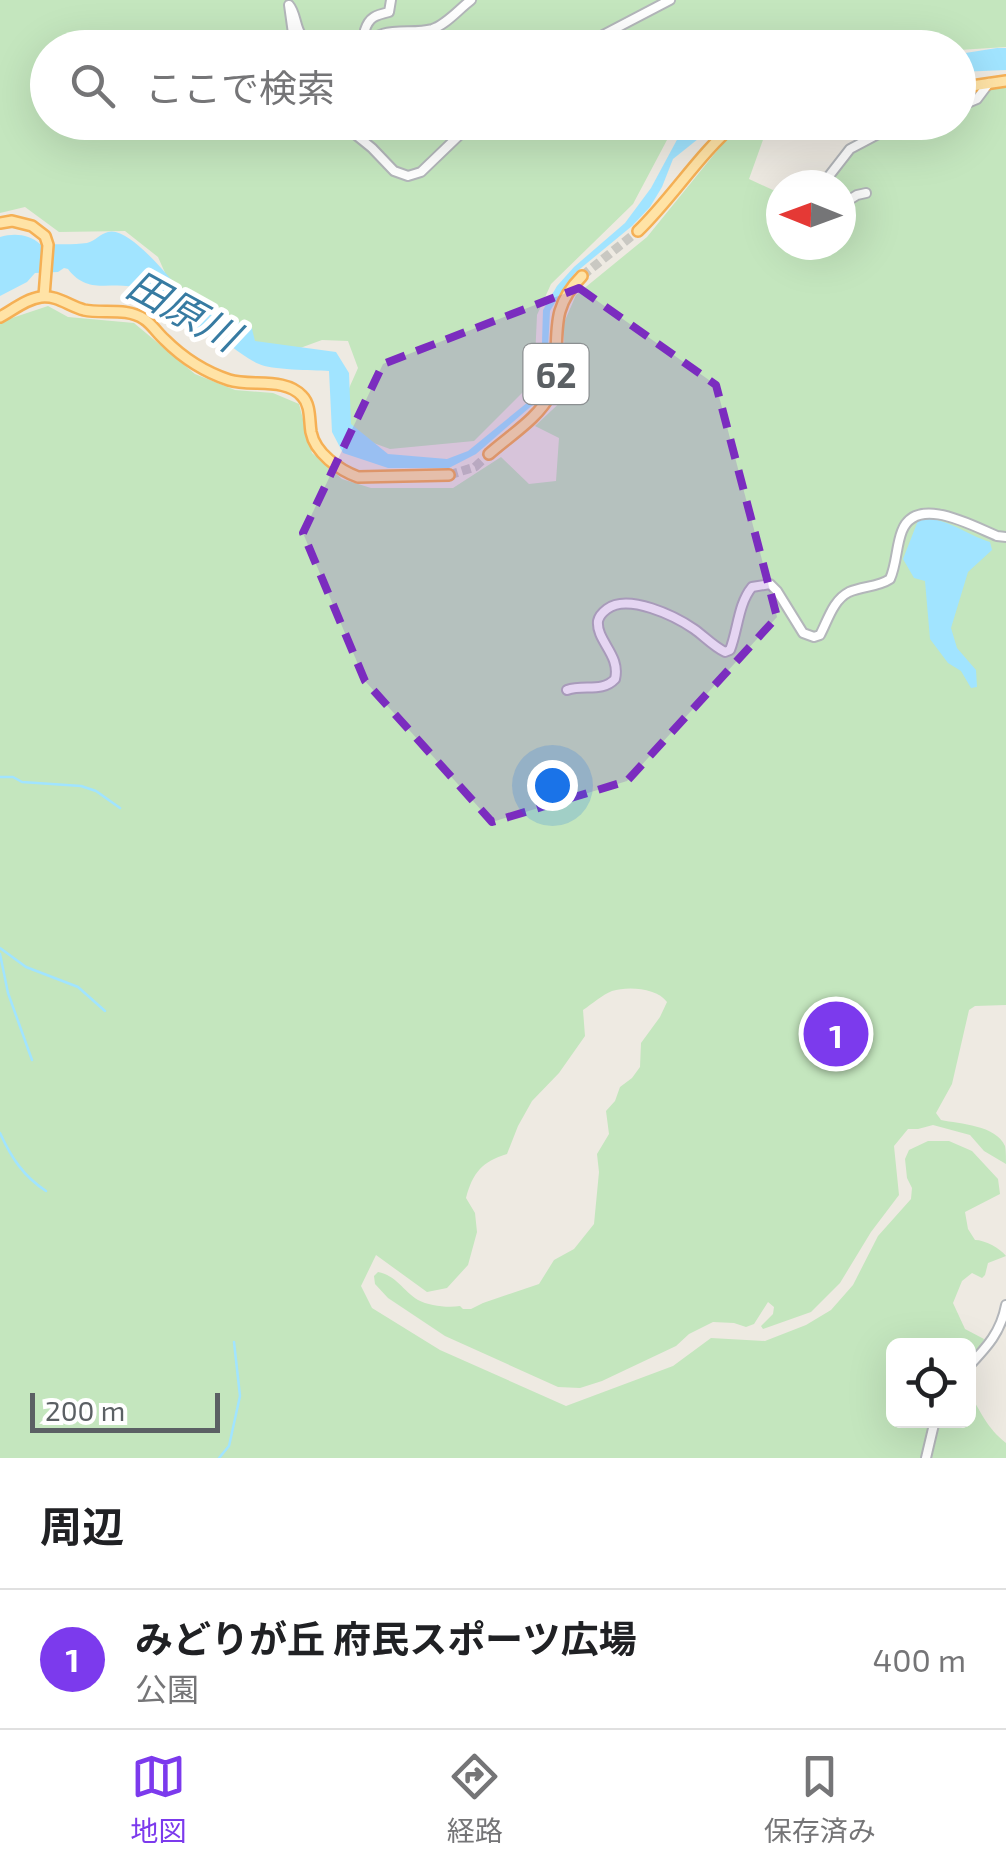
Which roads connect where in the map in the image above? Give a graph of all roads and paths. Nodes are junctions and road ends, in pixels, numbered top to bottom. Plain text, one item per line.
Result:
1 (391, 0) edge
2 (471, 0) edge
3 (670, 0) edge
4 (293, 30) edge
5 (299, 30) edge
6 (364, 30) edge
7 (426, 30) edge
8 (613, 30) edge
9 (1006, 82) edge
10 (989, 83) junction
11 (976, 85) edge
12 (976, 99) edge
13 (362, 140) edge
14 (454, 140) edge
15 (717, 140) edge
16 (867, 140) edge
17 (834, 170) edge
18 (866, 193) dead end
19 (856, 195) edge
20 (0, 223) edge
21 (638, 230) tunnel mouth
22 (582, 276) tunnel mouth
23 (44, 293) junction
24 (0, 316) edge
25 (489, 454) tunnel mouth
26 (449, 476) tunnel mouth
27 (1006, 537) edge
28 (567, 690) dead end
29 (1006, 1306) edge
30 (976, 1358) edge
31 (933, 1428) edge
32 (926, 1458) edge

1 - 6 street
2 - 7 street
3 - 8 street
4 - 5 street
9 - 10 main road
10 - 11 main road
10 - 12 street
13 - 14 street
15 - 21 main road
16 - 17 street
18 - 19 street
20 - 23 main road
22 - 25 main road, 62
23 - 24 main road
23 - 26 main road
27 - 28 street
29 - 30 street
31 - 32 street

